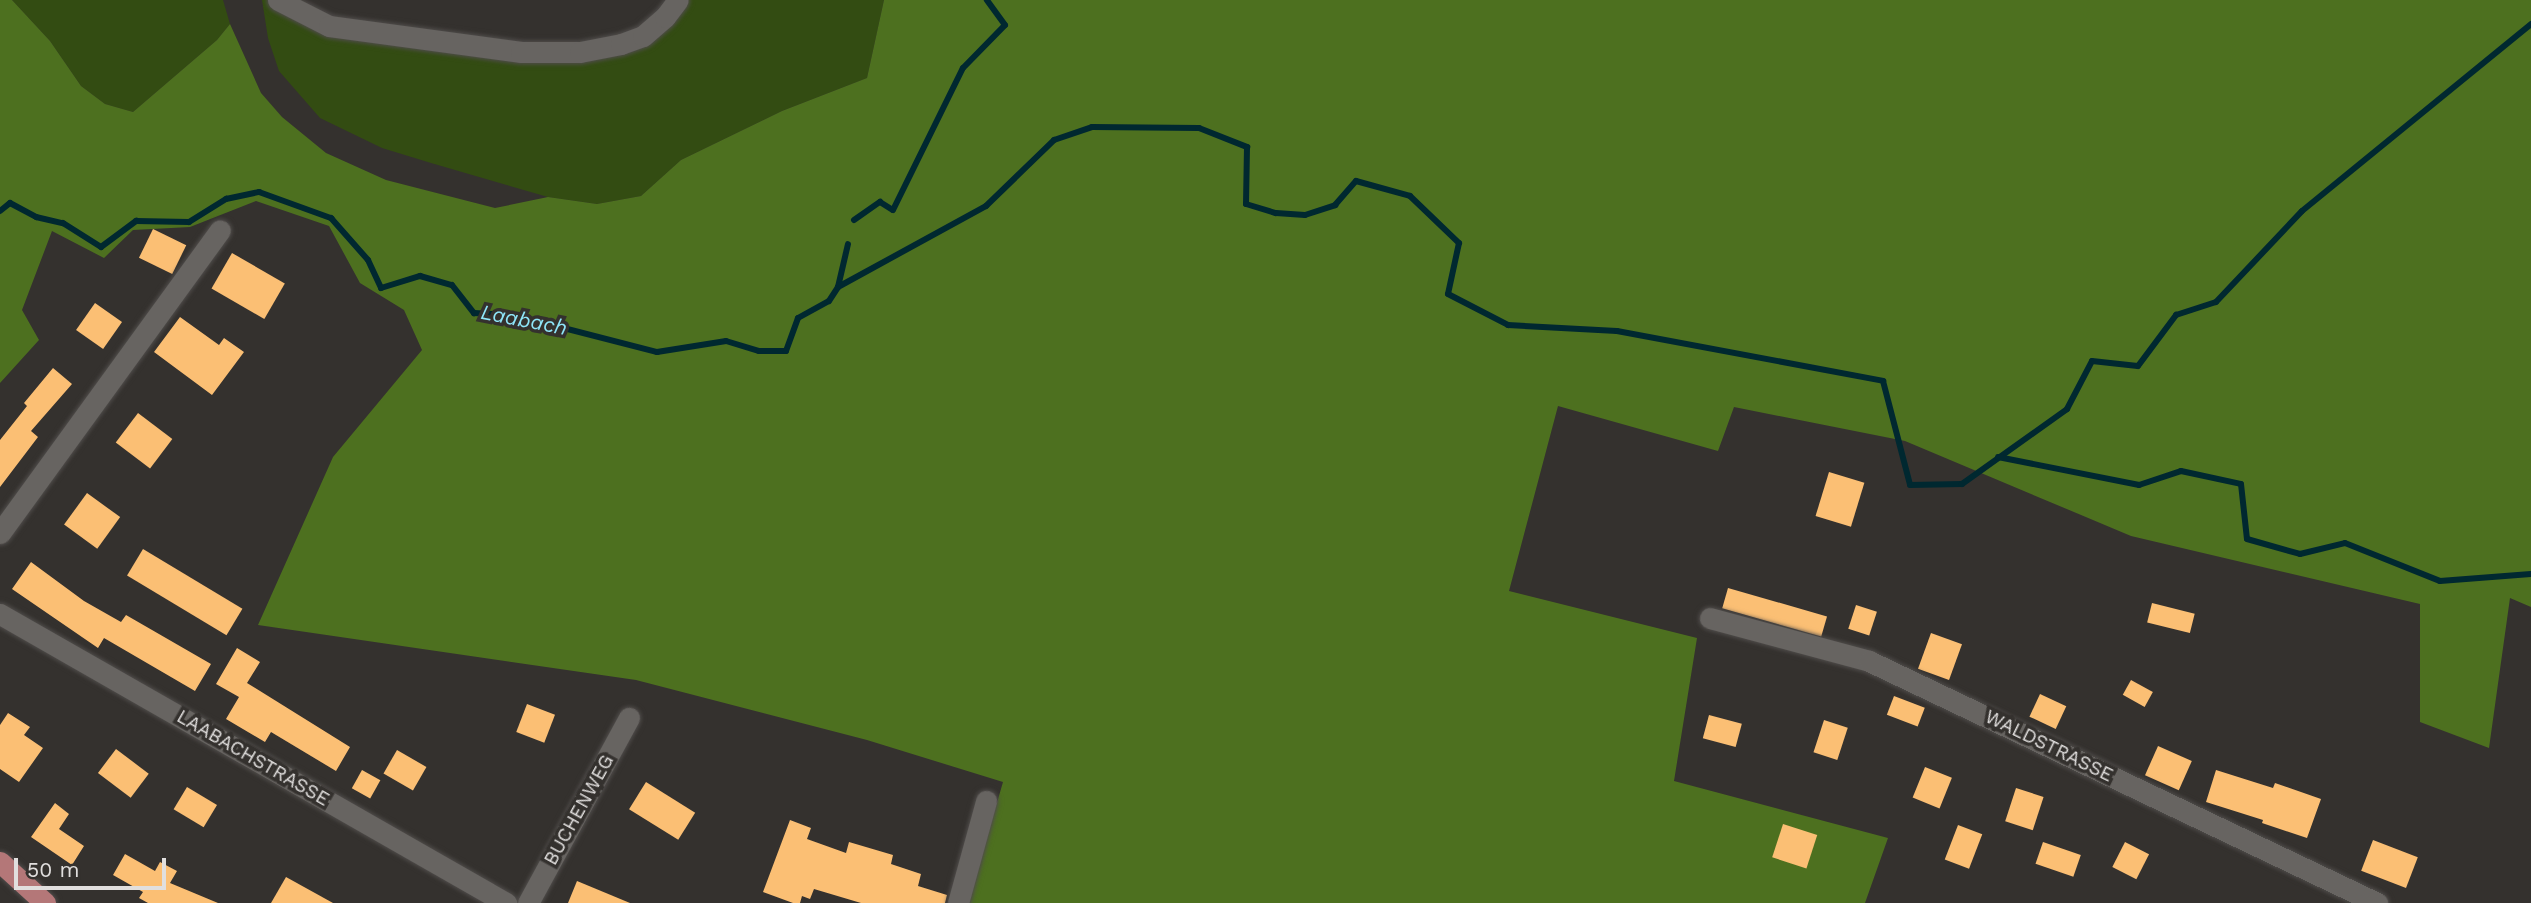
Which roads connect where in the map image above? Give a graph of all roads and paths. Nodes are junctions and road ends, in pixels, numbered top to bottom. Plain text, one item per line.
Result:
1 (278, 0) edge
2 (678, 0) edge
3 (220, 230) dead end
4 (0, 533) edge
5 (0, 614) edge
6 (1710, 618) dead end
7 (629, 718) dead end
8 (986, 801) dead end
9 (0, 862) edge
10 (45, 903) edge
11 (506, 903) edge
12 (528, 903) edge
13 (958, 903) edge
14 (2377, 903) edge

1 - 2 street
3 - 4 street
5 - 11 street, LAABACHSTRASSE
6 - 14 street, WALDSTRASSE
7 - 12 street, BUCHENWEG
8 - 13 street
9 - 10 main road

